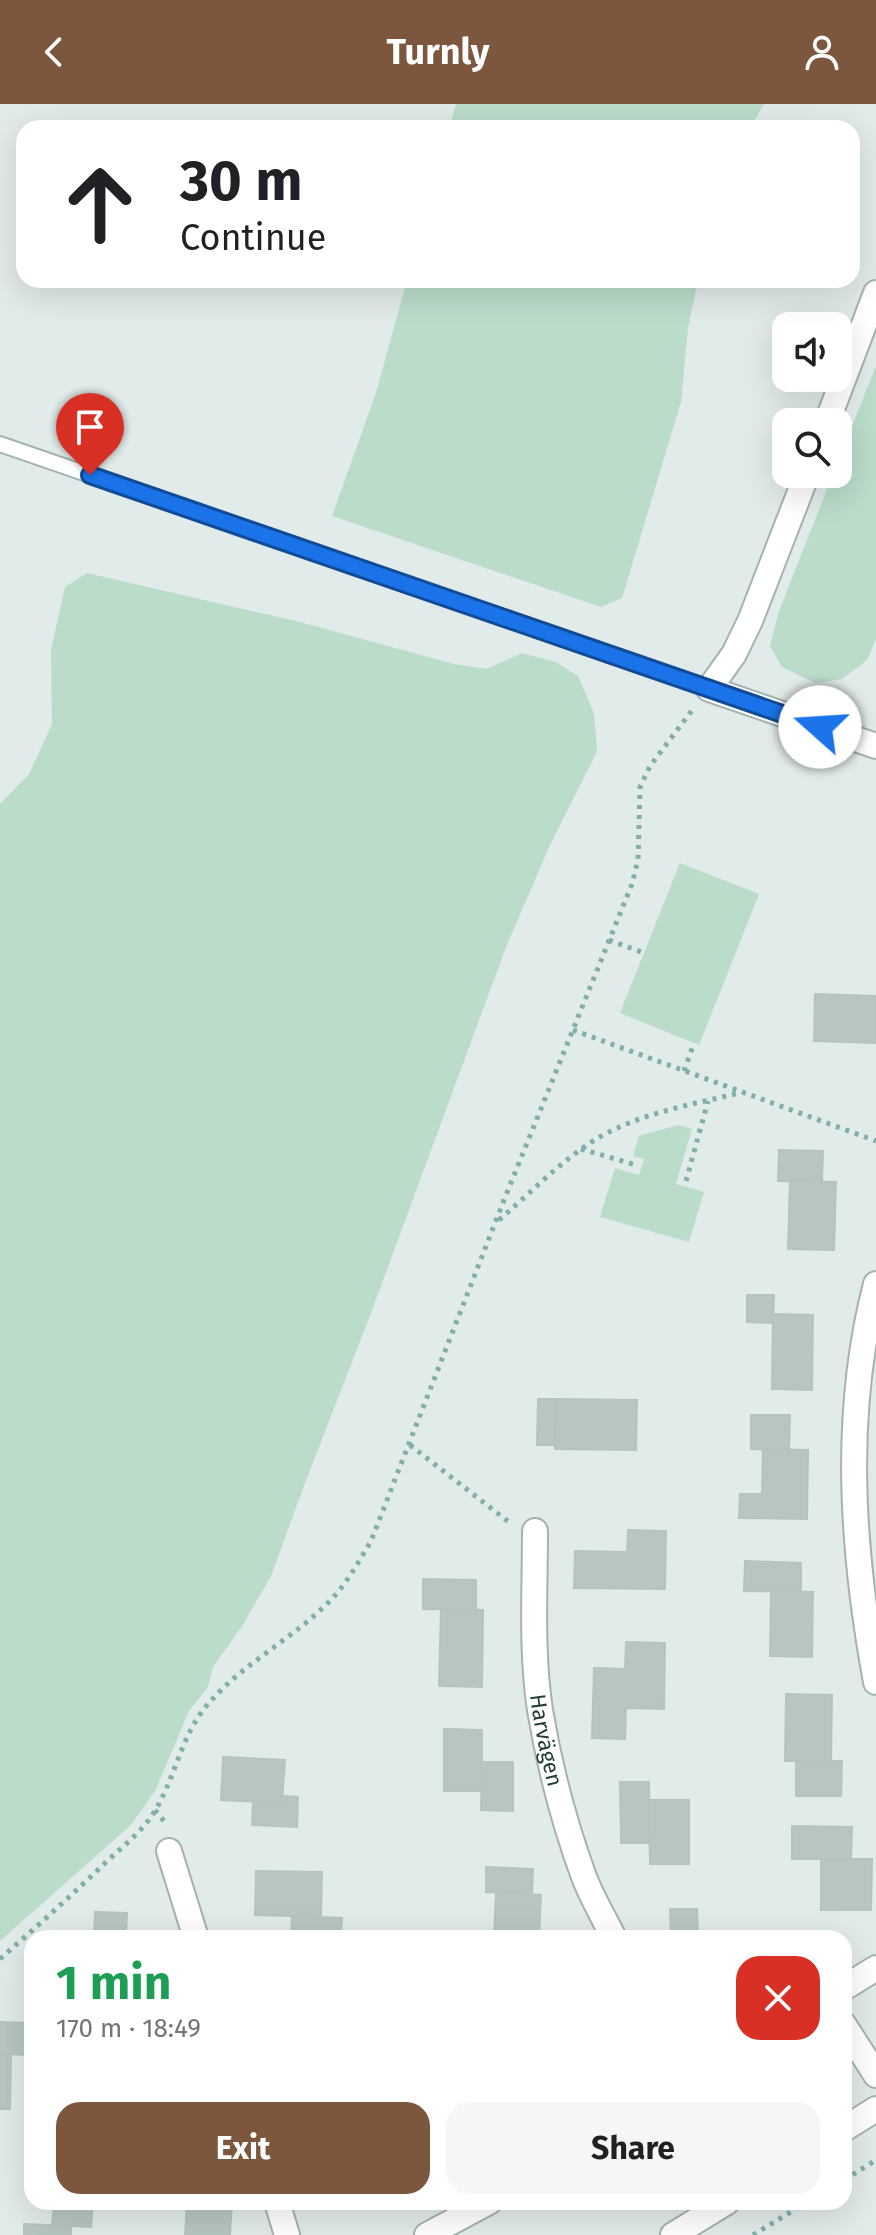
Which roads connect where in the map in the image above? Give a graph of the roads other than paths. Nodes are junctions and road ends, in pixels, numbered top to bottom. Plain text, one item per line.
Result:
1 (876, 293) edge
2 (832, 408) edge
3 (0, 444) edge
4 (802, 488) edge
5 (709, 689) junction
6 (876, 746) edge
7 (876, 1284) edge
8 (535, 1531) road end
9 (876, 1682) edge
10 (169, 1851) dead end
11 (194, 1930) edge
12 (610, 1930) edge
13 (876, 1968) edge
14 (852, 1983) edge
15 (852, 2038) edge
16 (876, 2075) edge
17 (876, 2109) edge
18 (852, 2124) edge
19 (279, 2210) edge
20 (474, 2210) edge
21 (714, 2210) edge
22 (287, 2235) edge
23 (427, 2235) edge
24 (673, 2235) edge

1 - 2 street
3 - 5 lane
4 - 5 street
5 - 6 street
7 - 9 street
8 - 12 street, Harvägen
10 - 11 street
13 - 14 street
15 - 16 street
17 - 18 street
19 - 22 street
20 - 23 street
21 - 24 street

